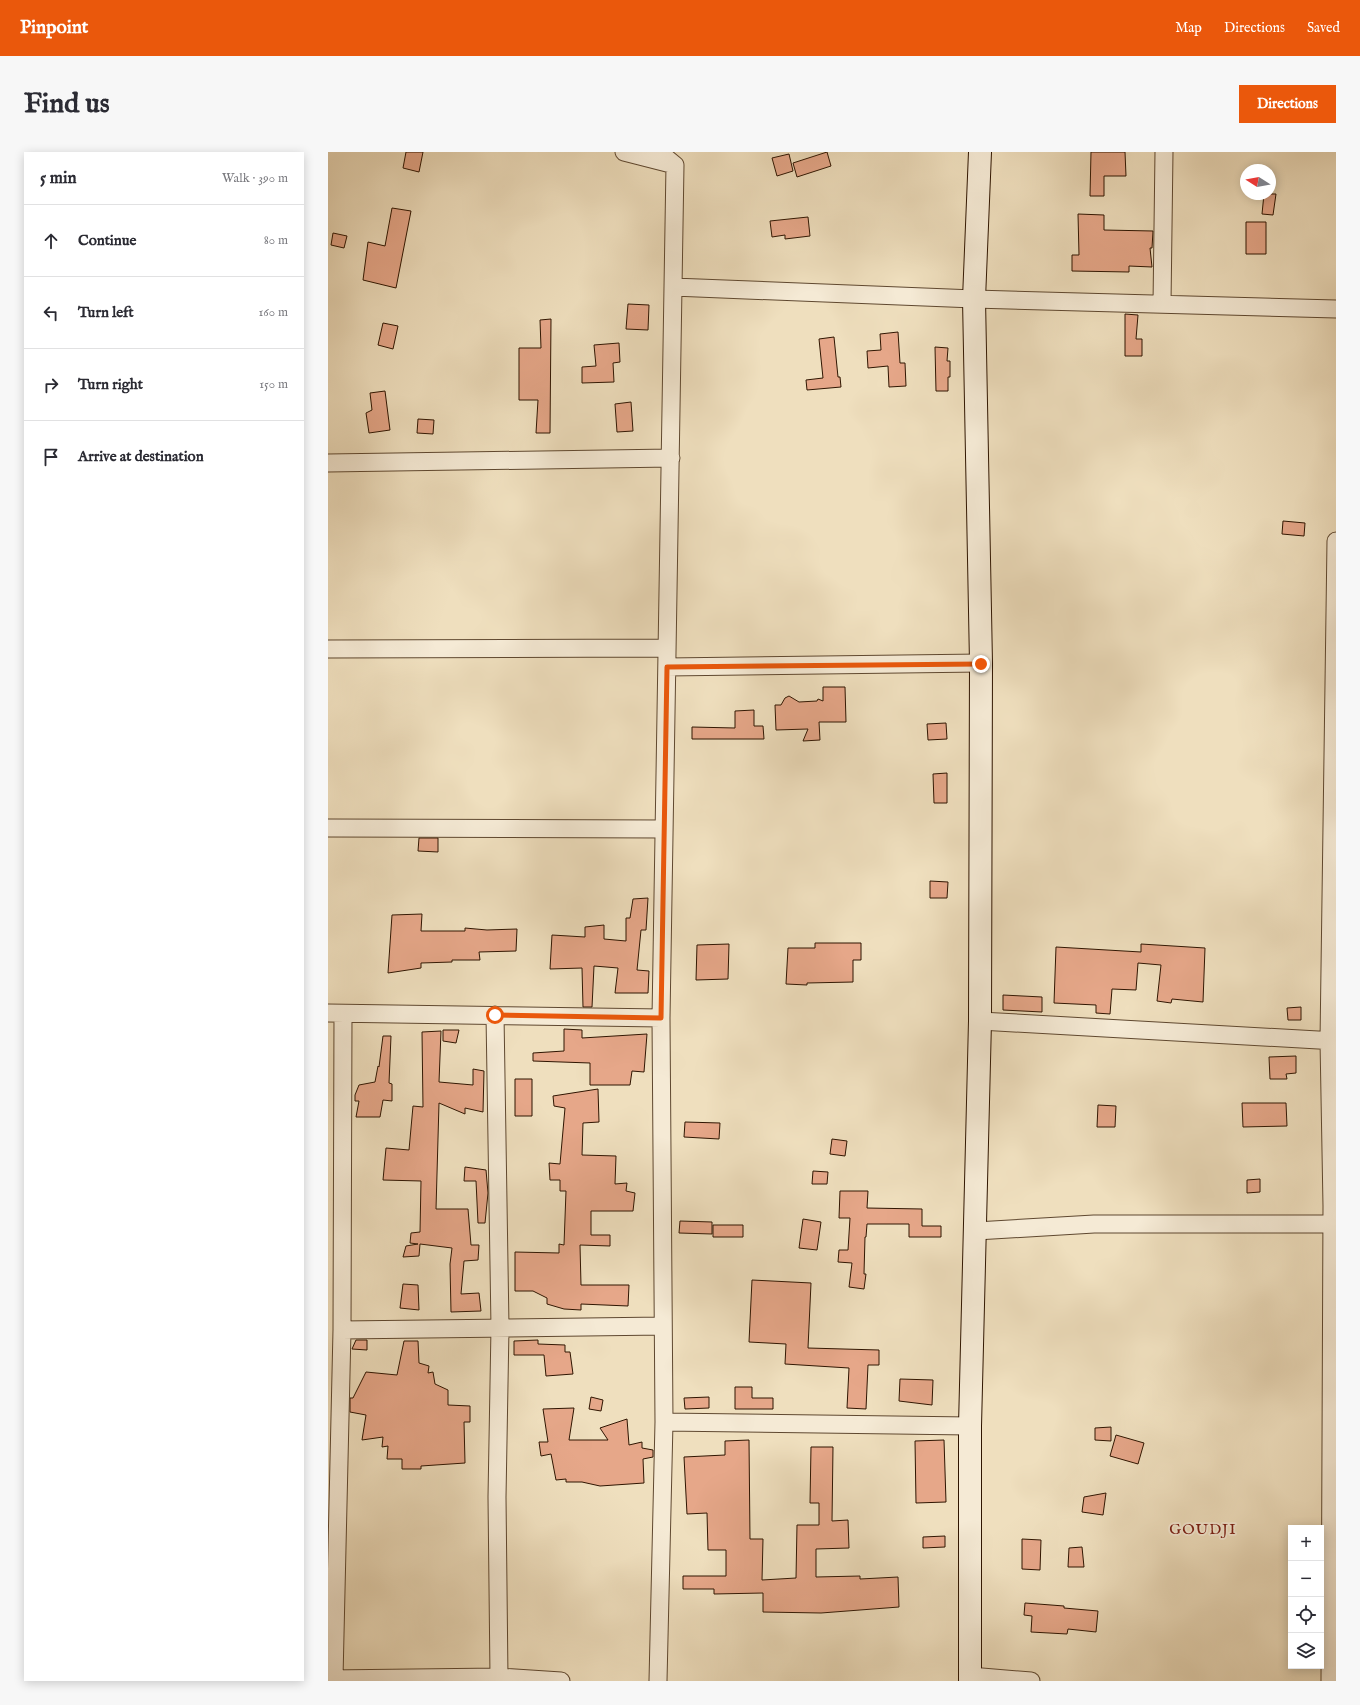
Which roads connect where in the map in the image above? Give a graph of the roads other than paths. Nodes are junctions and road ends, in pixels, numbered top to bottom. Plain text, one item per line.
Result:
1 (624, 152) edge
2 (659, 152) edge
3 (980, 152) edge
4 (1164, 152) edge
5 (675, 165) junction
6 (673, 287) junction
7 (974, 299) junction
8 (1162, 304) junction
9 (1336, 309) edge
10 (671, 458) junction
11 (328, 463) edge
12 (1336, 541) edge
13 (667, 648) junction
14 (328, 649) edge
15 (981, 664) junction
16 (667, 667) junction
17 (328, 828) edge
18 (664, 829) junction
19 (335, 1014) edge
20 (495, 1015) junction
21 (661, 1018) junction
22 (980, 1021) junction
23 (1332, 1041) edge
24 (1334, 1206) edge
25 (1332, 1224) junction
26 (976, 1231) junction
27 (663, 1326) junction
28 (500, 1327) junction
29 (342, 1330) junction
30 (1334, 1368) edge
31 (664, 1422) junction
32 (970, 1426) junction
33 (1333, 1528) edge
34 (499, 1677) junction
35 (331, 1678) edge
36 (970, 1678) edge
37 (412, 1679) edge
38 (561, 1681) edge
39 (658, 1681) edge
40 (1031, 1681) edge
41 (1330, 1681) edge

1 - 5 street
2 - 5 street
3 - 7 main road
4 - 8 street
5 - 6 street
6 - 7 street
6 - 10 street
7 - 8 street
7 - 15 main road
8 - 9 street
10 - 11 street
10 - 13 street
12 - 23 street
13 - 14 street
13 - 16 street
15 - 16 street
15 - 22 main road
16 - 18 street
17 - 18 street
18 - 21 street
19 - 20 street
19 - 29 street
20 - 21 street
20 - 28 street
21 - 27 street
22 - 23 street
22 - 26 main road
23 - 24 street
24 - 25 street
25 - 26 street
25 - 30 street
26 - 32 main road
27 - 28 street
27 - 31 street
28 - 29 street
28 - 34 street
29 - 35 street
30 - 33 street
31 - 32 street
31 - 39 street
32 - 36 main road
33 - 41 street
34 - 37 street
34 - 38 street
35 - 37 street
36 - 40 street

